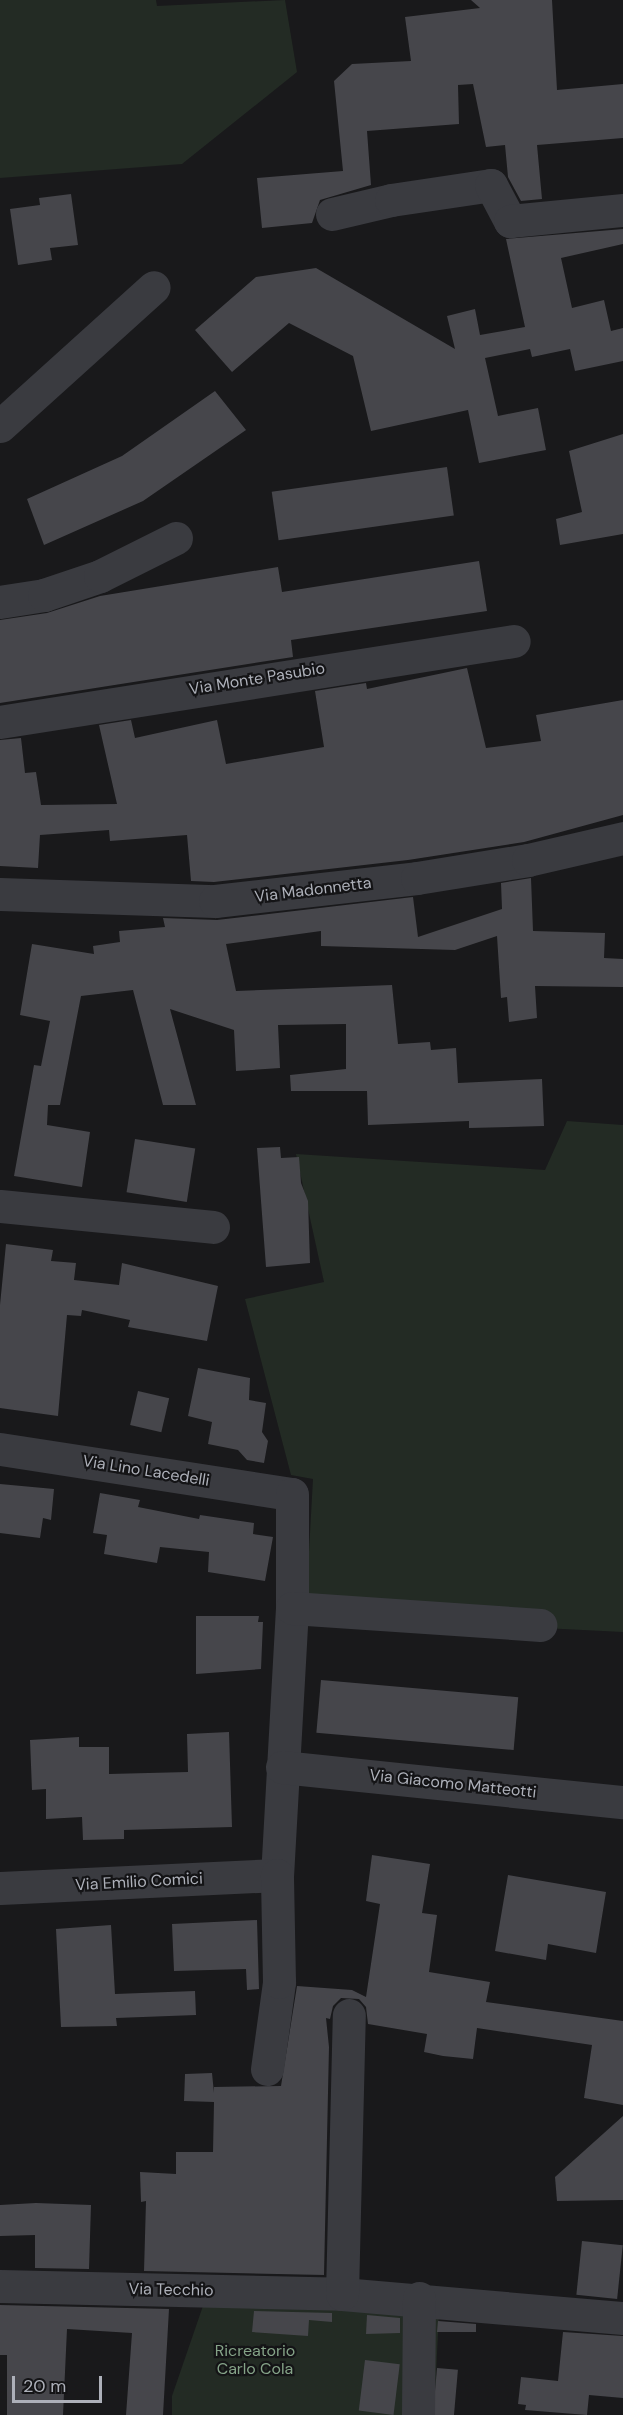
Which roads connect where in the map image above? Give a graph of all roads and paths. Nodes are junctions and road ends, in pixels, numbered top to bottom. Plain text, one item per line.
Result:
1 (623, 210) edge
2 (332, 214) dead end
3 (154, 287) dead end
4 (0, 426) edge
5 (176, 538) dead end
6 (0, 602) edge
7 (514, 641) dead end
8 (0, 722) edge
9 (623, 838) edge
10 (0, 894) edge
11 (0, 1206) edge
12 (213, 1227) dead end
13 (0, 1449) edge
14 (292, 1608) junction
15 (540, 1625) dead end
16 (282, 1767) junction
17 (623, 1802) edge
18 (277, 1875) junction
19 (0, 1888) edge
20 (349, 2015) dead end
21 (267, 2068) dead end
22 (0, 2286) edge
23 (342, 2294) junction
24 (419, 2298) junction
25 (623, 2318) edge
26 (418, 2415) edge

1 - 2 street
3 - 4 street
5 - 6 street
7 - 8 street, Via Monte Pasubio
9 - 10 street, Via Madonnetta
11 - 12 street
13 - 14 street, Via Lino Lacedelli
14 - 15 street
14 - 16 street
16 - 17 street, Via Giacomo Matteotti
16 - 18 street
18 - 19 street, Via Emilio Comici
18 - 21 street
20 - 23 street
22 - 23 street, Via Tecchio
23 - 24 street, Via Tecchio
24 - 25 street, Via Tecchio
24 - 26 street

